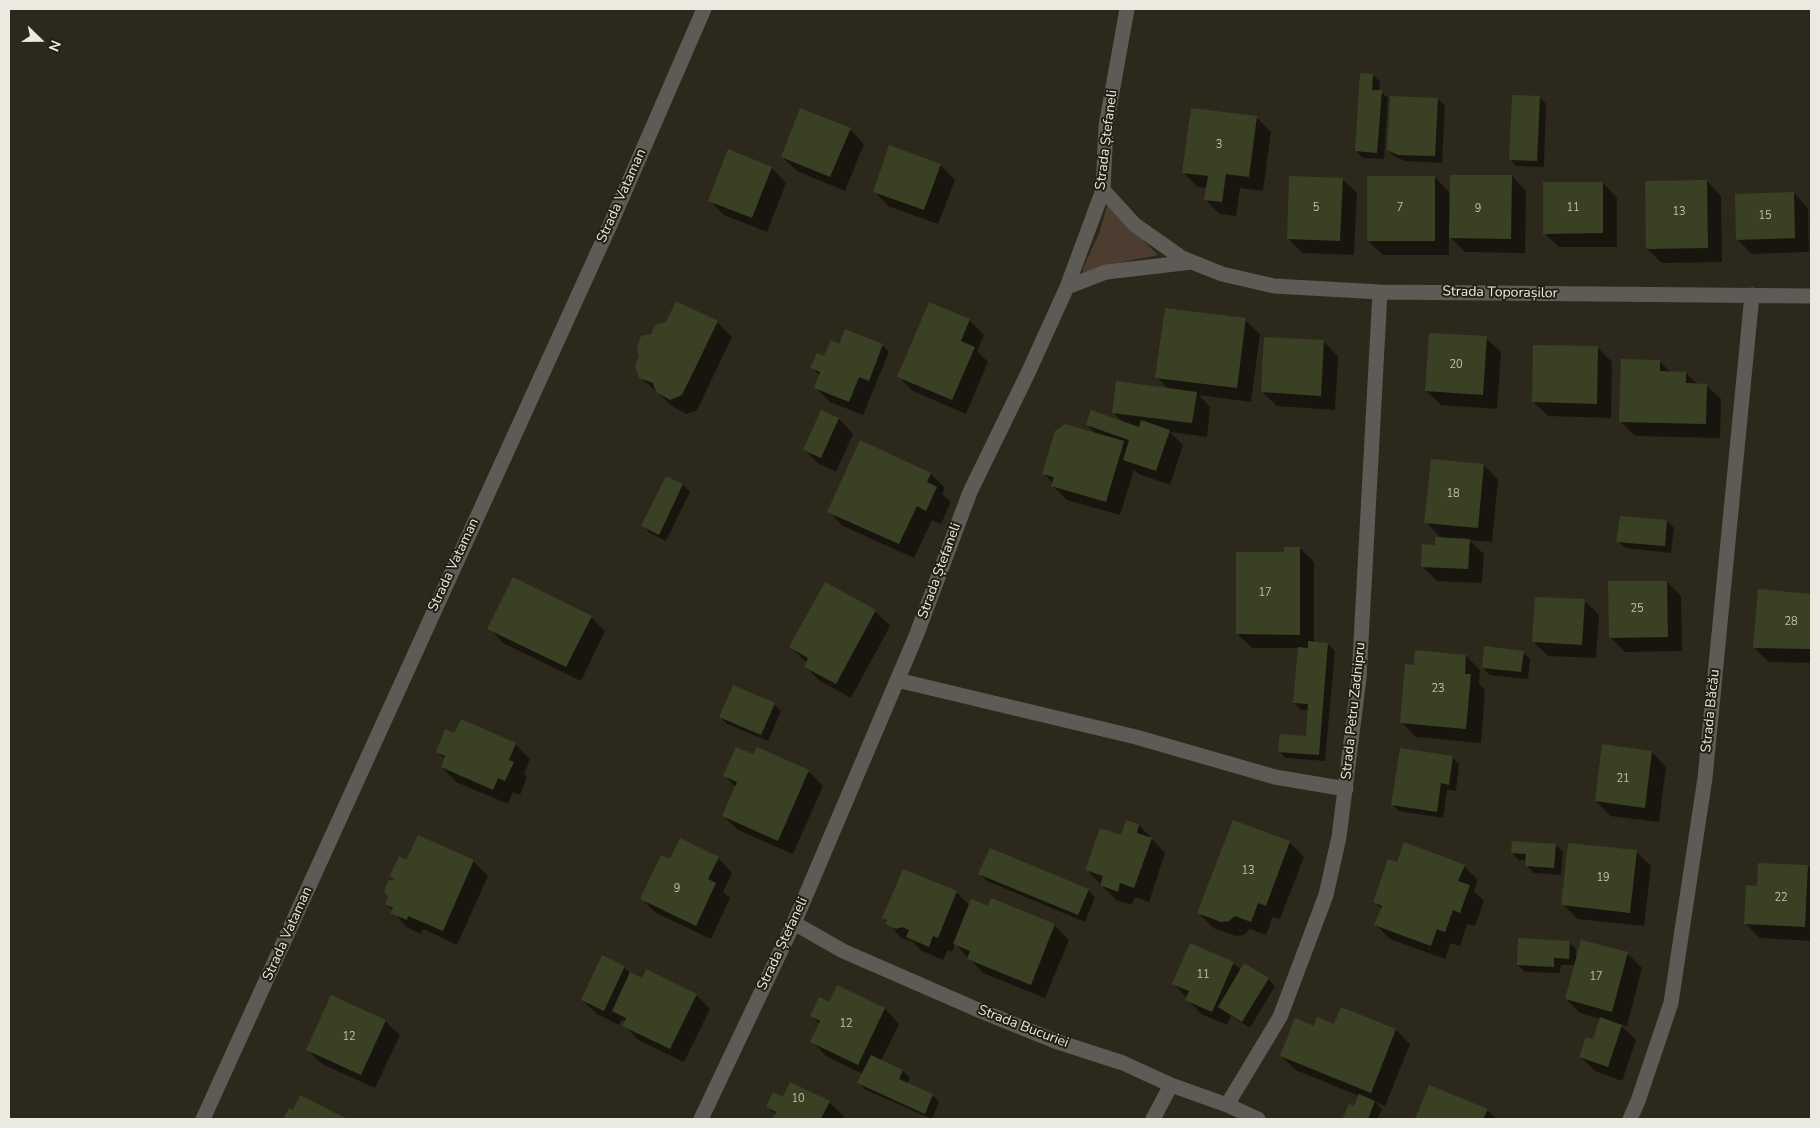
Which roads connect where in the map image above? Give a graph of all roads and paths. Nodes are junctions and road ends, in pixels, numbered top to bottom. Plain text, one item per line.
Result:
1 (704, 9) edge
2 (1127, 9) edge
3 (1103, 190) junction
4 (1192, 262) junction
5 (1067, 287) junction
6 (1380, 292) junction
7 (1752, 295) junction
8 (1811, 296) edge
9 (897, 680) junction
10 (1346, 789) junction
11 (794, 923) junction
12 (1171, 1085) junction
13 (1227, 1105) junction
14 (203, 1119) edge
15 (701, 1119) edge
16 (1153, 1119) edge
17 (1258, 1119) edge
18 (1630, 1119) edge

1 - 14 street, Strada Vataman
2 - 3 street, Strada Ștefaneli
3 - 4 street, Strada Toporașilor
3 - 5 street, Strada Ștefaneli
4 - 5 street, Strada Toporașilor
4 - 6 street, Strada Toporașilor
5 - 9 street, Strada Ștefaneli
6 - 7 street, Strada Toporașilor
6 - 10 street, Strada Petru Zadnipru
7 - 8 street, Strada Toporașilor
7 - 18 street, Strada Băcău
9 - 10 street
9 - 11 street, Strada Ștefaneli
10 - 13 street, Strada Petru Zadnipru
11 - 12 street, Strada Bucuriei
11 - 15 street, Strada Ștefaneli
12 - 13 street, Strada Bucuriei
12 - 16 street
13 - 17 street, Strada Bucuriei

